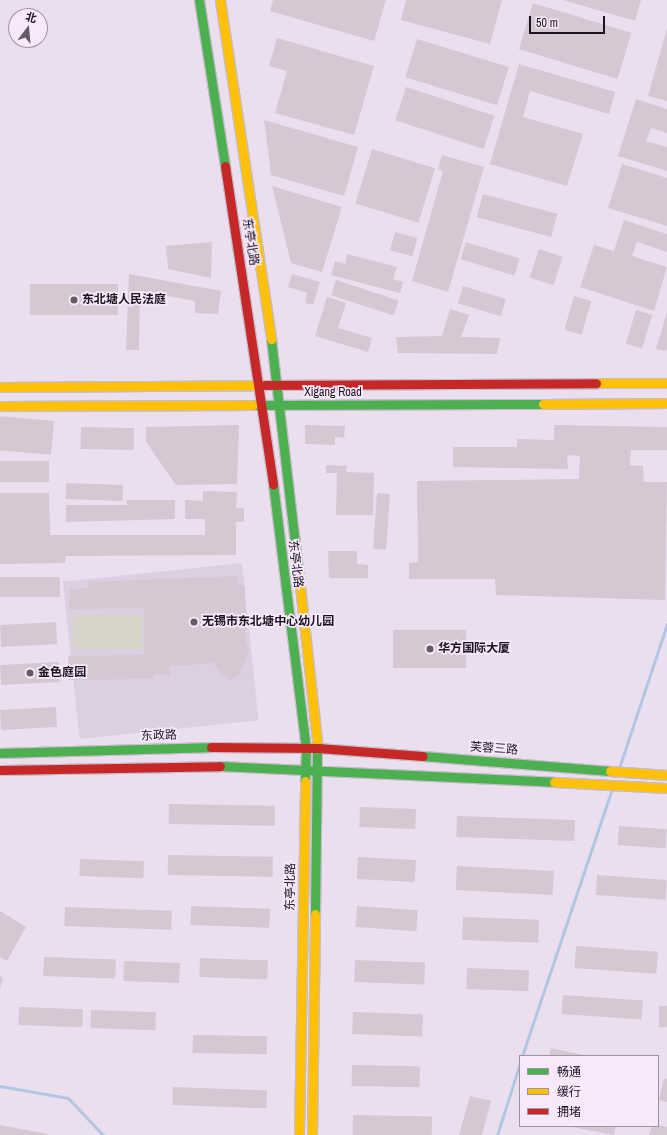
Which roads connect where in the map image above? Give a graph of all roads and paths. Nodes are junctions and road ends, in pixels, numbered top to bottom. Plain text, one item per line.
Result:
1 (199, 0) edge
2 (220, 0) edge
3 (667, 383) edge
4 (260, 384) junction
5 (278, 384) junction
6 (0, 386) edge
7 (280, 403) junction
8 (667, 403) edge
9 (263, 404) junction
10 (0, 406) edge
11 (318, 748) junction
12 (306, 749) junction
13 (0, 753) edge
14 (318, 768) junction
15 (305, 769) junction
16 (0, 770) edge
17 (667, 776) edge
18 (667, 788) edge
19 (299, 1135) edge
20 (312, 1135) edge

1 - 4 main road, 东亭北路
2 - 5 main road, 东亭北路
3 - 5 main road, Xigang Road
4 - 5 main road, Xigang Road
4 - 6 main road, Xigang Road
4 - 9 main road, 东亭北路
5 - 7 main road, 东亭北路
7 - 8 main road, Xigang Road
7 - 9 main road, Xigang Road
7 - 11 main road, 东亭北路
9 - 10 main road, Xigang Road
9 - 12 main road, 东亭北路
11 - 12 main road, 东政路
11 - 14 main road, 东亭北路
11 - 17 main road, 芙蓉三路
12 - 13 main road, 东政路
12 - 15 main road, 东亭北路
14 - 15 main road
14 - 18 main road
14 - 20 main road, 东亭北路
15 - 16 main road
15 - 19 main road, 东亭北路

